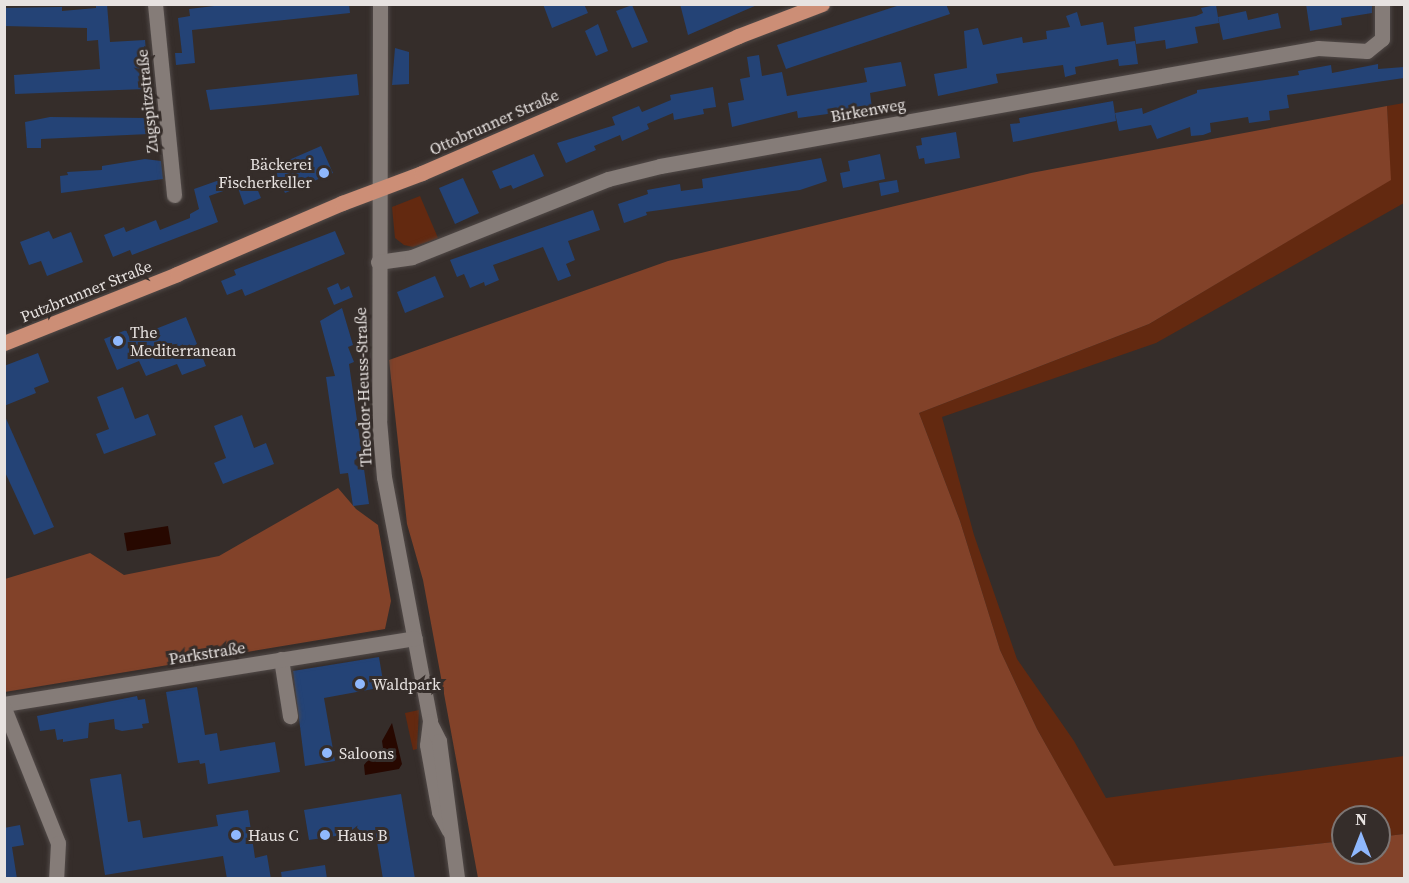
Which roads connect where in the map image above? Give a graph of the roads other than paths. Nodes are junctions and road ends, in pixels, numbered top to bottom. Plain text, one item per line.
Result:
1 (155, 4) edge
2 (380, 4) edge
3 (822, 4) edge
4 (1382, 4) edge
5 (379, 189) junction
6 (174, 195) dead end
7 (378, 262) junction
8 (181, 273) joint
9 (4, 343) edge
10 (415, 638) junction
11 (281, 659) junction
12 (4, 706) edge
13 (290, 716) dead end
14 (56, 879) edge
15 (457, 879) edge

1 - 6 street, Zugspitzstraße
2 - 5 street, Theodor-Heuss-Straße
3 - 5 main road, Ottobrunner Straße
4 - 7 street, Birkenweg
5 - 7 street, Theodor-Heuss-Straße
5 - 8 main road, Ottobrunner Straße
7 - 10 street, Theodor-Heuss-Straße
8 - 9 main road, Putzbrunner Straße
10 - 11 street, Parkstraße
10 - 15 street, Theodor-Heuss-Straße
11 - 12 street, Parkstraße
11 - 13 street
12 - 14 street, Parkstraße

